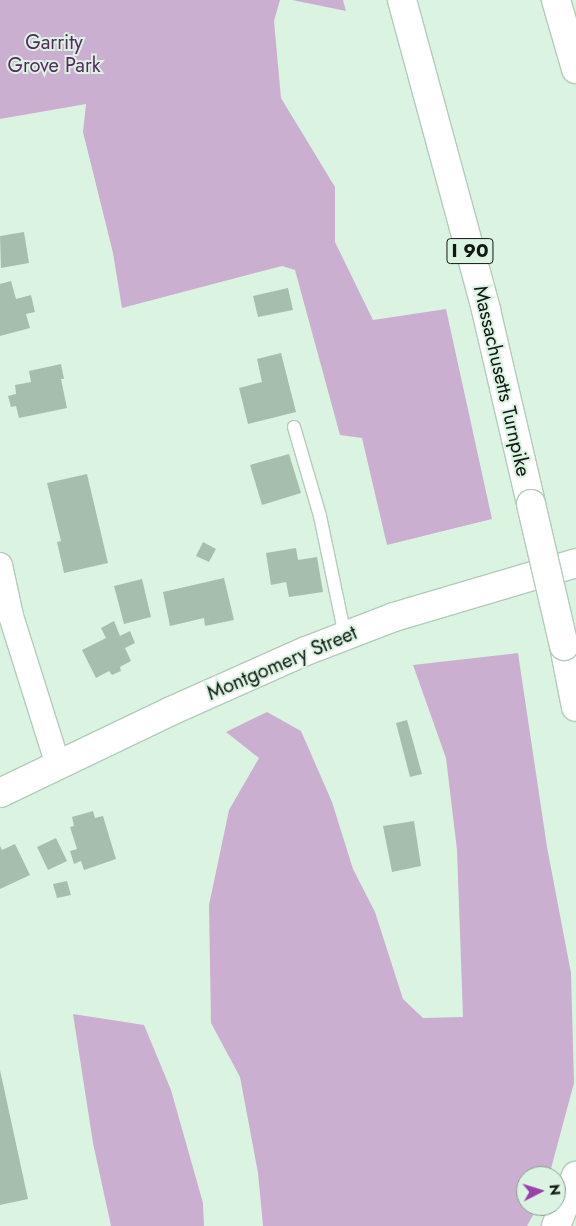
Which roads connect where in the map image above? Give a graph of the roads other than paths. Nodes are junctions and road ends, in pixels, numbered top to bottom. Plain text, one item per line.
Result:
1 (402, 0) edge
2 (556, 0) edge
3 (576, 69) edge
4 (294, 427) dead end
5 (576, 563) edge
6 (0, 565) edge
7 (345, 636) junction
8 (576, 707) edge
9 (58, 765) junction
10 (0, 793) edge
11 (576, 1176) edge
12 (556, 1226) edge

1 - 8 main road, Massachusetts Turnpike / I 90, bridge
2 - 3 main road
4 - 7 lane
5 - 7 main road, Montgomery Street
6 - 9 street
7 - 9 main road, Montgomery Street
9 - 10 main road, Montgomery Street
11 - 12 main road

